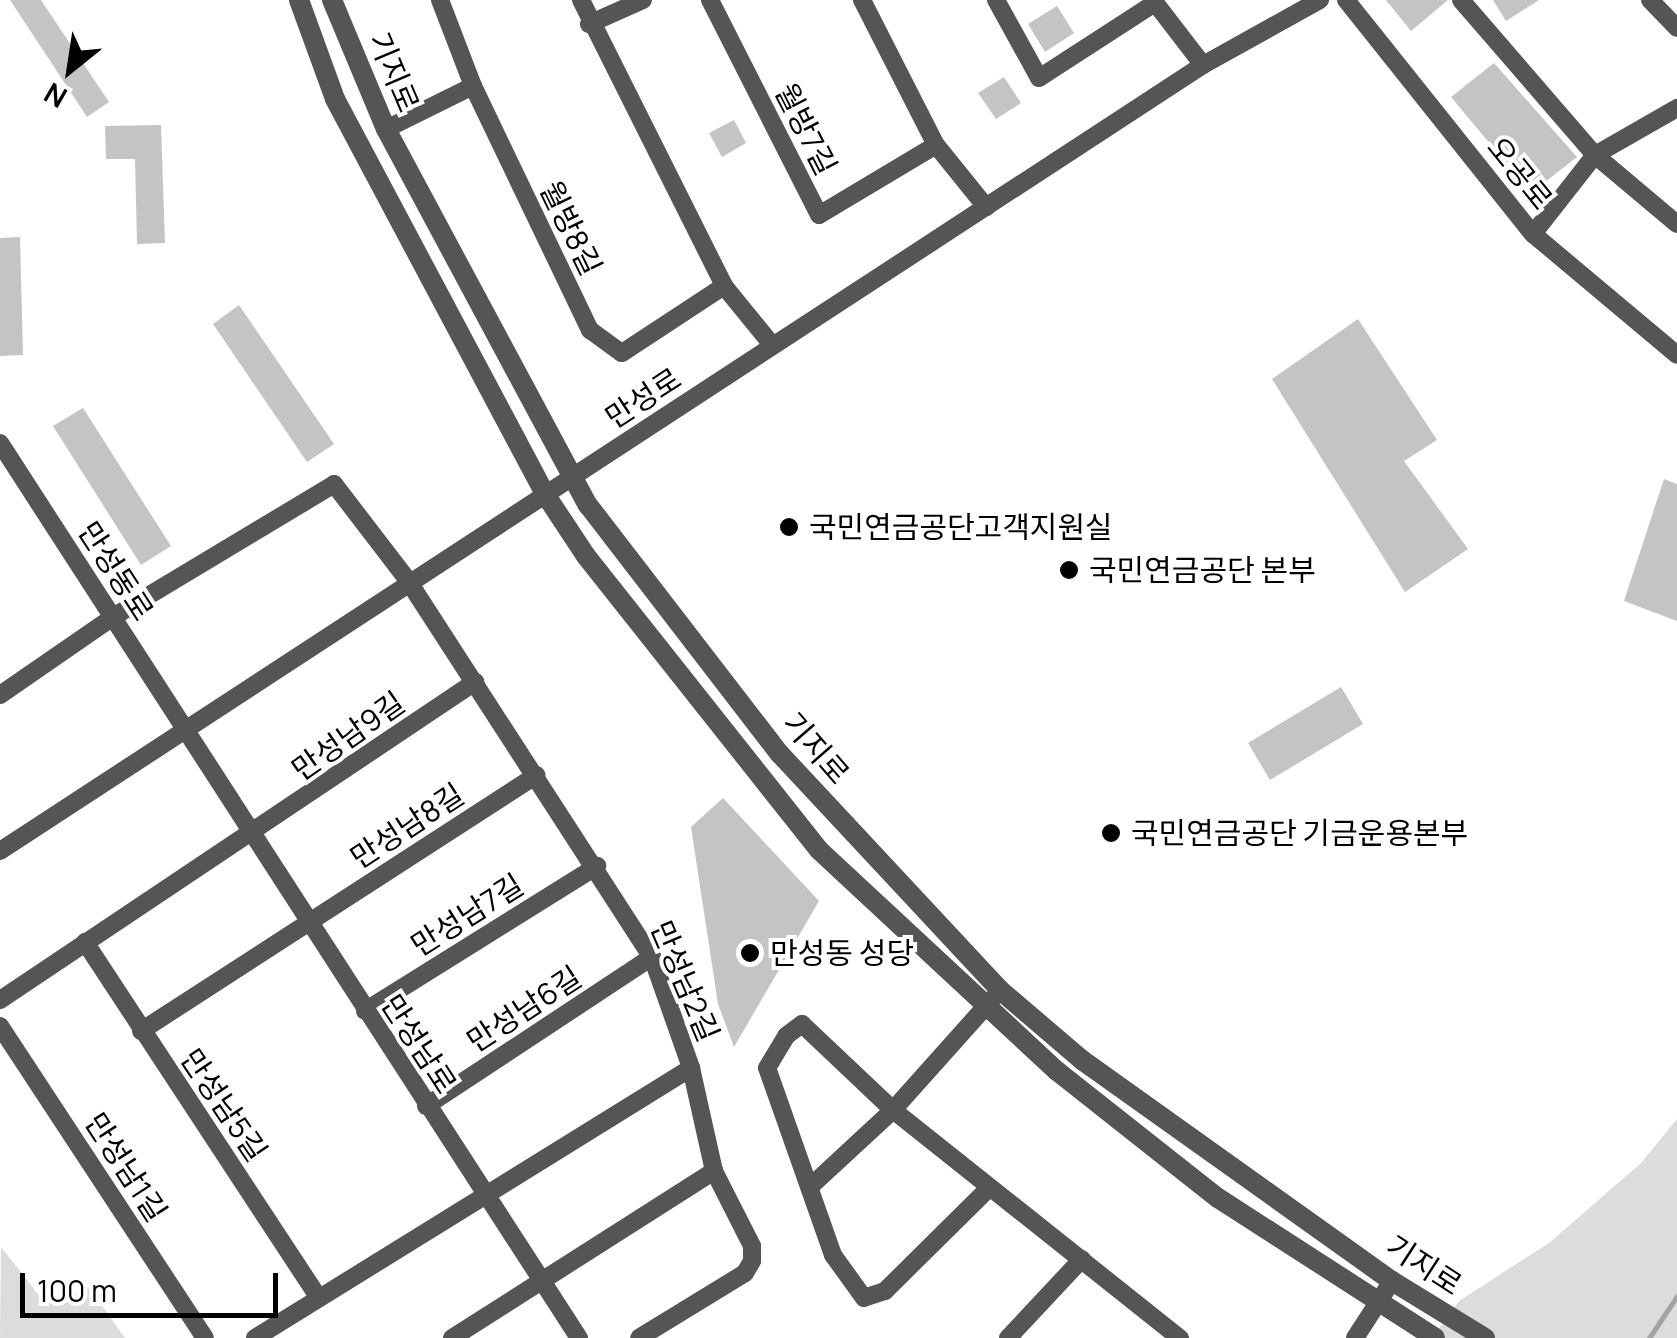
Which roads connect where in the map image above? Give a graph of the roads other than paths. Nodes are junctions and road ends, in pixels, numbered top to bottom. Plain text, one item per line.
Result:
1 (299, 0) edge
2 (332, 0) edge
3 (440, 0) edge
4 (580, 0) edge
5 (643, 0) edge
6 (710, 0) edge
7 (862, 0) edge
8 (996, 0) edge
9 (1320, 0) edge
10 (1346, 0) edge
11 (1461, 0) edge
12 (1154, 2) edge
13 (1660, 3) edge
14 (589, 24) junction
15 (1677, 28) edge
16 (1203, 64) junction
17 (473, 86) junction
18 (1677, 108) edge
19 (386, 129) junction
20 (936, 145) junction
21 (1595, 155) junction
22 (986, 207) junction
23 (1677, 224) edge
24 (1533, 234) junction
25 (724, 286) junction
26 (773, 346) junction
27 (1677, 355) edge
28 (0, 442) edge
29 (574, 476) junction
30 (546, 494) junction
31 (407, 579) junction
32 (113, 617) junction
33 (474, 682) junction
34 (0, 695) edge
35 (184, 730) junction
36 (536, 775) junction
37 (252, 835) junction
38 (0, 851) edge
39 (598, 866) junction
40 (309, 924) junction
41 (85, 942) junction
42 (652, 957) junction
43 (1000, 990) junction
44 (0, 1000) edge
45 (984, 1008) junction
46 (365, 1011) junction
47 (0, 1026) edge
48 (141, 1032) junction
49 (692, 1068) junction
50 (426, 1106) junction
51 (892, 1110) junction
52 (714, 1171) junction
53 (811, 1186) junction
54 (988, 1190) junction
55 (484, 1195) junction
56 (1082, 1259) junction
57 (542, 1280) junction
58 (1392, 1282) junction
59 (319, 1298) junction
60 (1376, 1306) junction
61 (205, 1338) edge
62 (255, 1338) edge
63 (452, 1338) edge
64 (579, 1338) edge
65 (639, 1338) edge
66 (1008, 1338) edge
67 (1180, 1338) edge
68 (1356, 1338) edge
69 (1435, 1338) edge
70 (1485, 1338) edge

1 - 30 street, 기지로
2 - 19 street, 기지로
3 - 17 street, 월방8길
4 - 14 street
5 - 14 street
6 - 20 street, 월방7길
7 - 20 street
8 - 12 street
9 - 16 street, 만성로
10 - 24 street, 오공로
11 - 21 street
12 - 16 street
13 - 15 street
14 - 25 street
16 - 22 street, 만성로
17 - 19 street
17 - 25 street, 월방8길
18 - 21 street
19 - 29 street, 기지로
20 - 22 street
21 - 23 street
21 - 24 street
22 - 26 street, 만성로
24 - 27 street, 오공로
25 - 26 street
26 - 29 street, 만성로
28 - 32 street, 만성동로
29 - 30 street, 만성로
29 - 43 street, 기지로
30 - 31 street, 만성로
30 - 45 street, 기지로
31 - 32 street, 만성남2길
31 - 33 street, 만성남2길
31 - 35 street, 만성로
32 - 34 street
32 - 35 street, 만성동로
33 - 36 street, 만성남2길
33 - 37 street, 만성남9길
35 - 37 street, 만성남로
35 - 38 street, 만성로
36 - 39 street, 만성남2길
36 - 40 street, 만성남8길
37 - 40 street, 만성남로
37 - 41 street
39 - 42 street, 만성남2길
39 - 46 street, 만성남7길
40 - 46 street, 만성남로
40 - 48 street
41 - 44 street
41 - 48 street, 만성남5길
42 - 49 street, 만성남2길
42 - 50 street, 만성남6길
43 - 45 street
43 - 58 street, 기지로
45 - 51 street
45 - 60 street, 기지로
46 - 50 street, 만성남로
47 - 61 street, 만성남1길
48 - 59 street, 만성남5길
49 - 52 street, 만성남2길
49 - 55 street
50 - 55 street, 만성남로
51 - 53 street
51 - 53 street
51 - 54 street
52 - 57 street
52 - 65 street, 만성남2길
53 - 54 street
54 - 56 street
55 - 57 street, 만성남로
55 - 59 street
56 - 66 street
56 - 67 street
57 - 63 street
57 - 64 street, 만성남로
58 - 60 street
58 - 70 street, 기지로
59 - 62 street
60 - 68 street
60 - 69 street, 기지로

